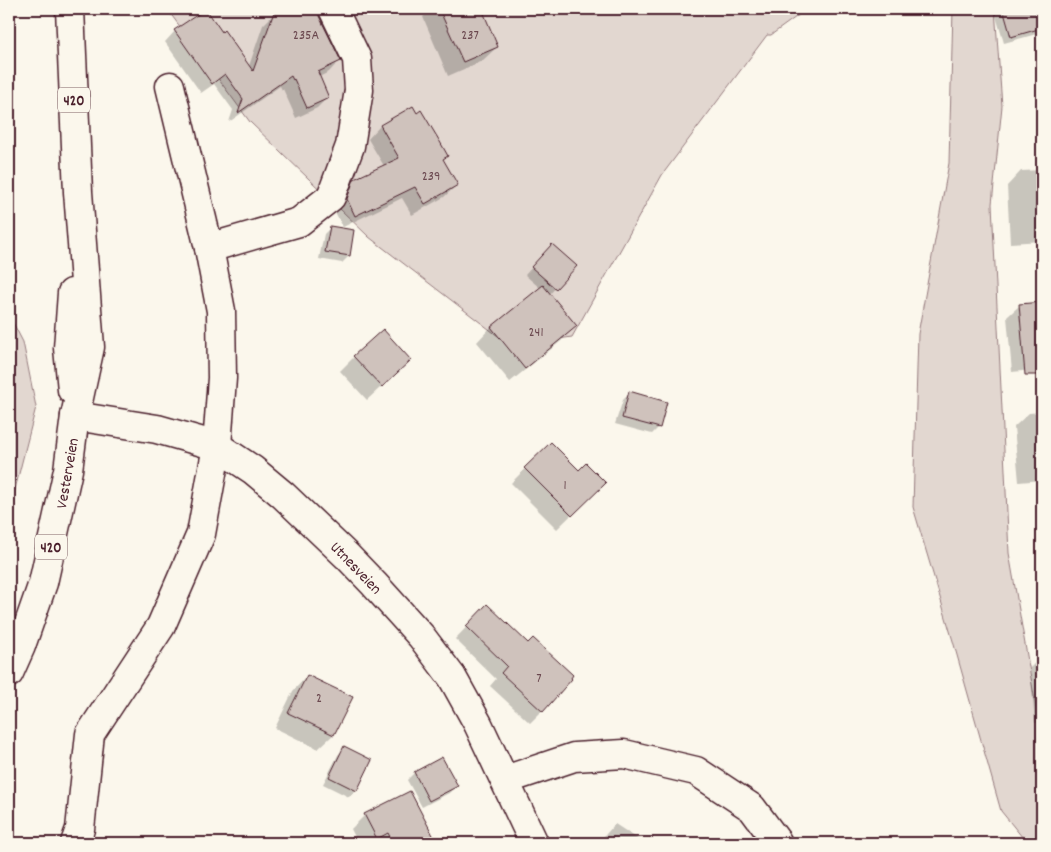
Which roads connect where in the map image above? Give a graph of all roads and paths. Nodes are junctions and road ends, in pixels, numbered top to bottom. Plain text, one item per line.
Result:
1 (70, 9) edge
2 (333, 9) edge
3 (170, 86) dead end
4 (209, 248) junction
5 (75, 416) junction
6 (217, 446) junction
7 (9, 672) edge
8 (505, 780) junction
9 (80, 838) edge
10 (534, 843) edge
11 (778, 843) edge

1 - 5 street, Vesterveien / 420
2 - 4 street
3 - 4 street
4 - 6 street
5 - 6 street, Utnesveien
5 - 7 street, Vesterveien / 420
6 - 8 street, Utnesveien
6 - 9 street
8 - 10 street, Utnesveien
8 - 11 street

